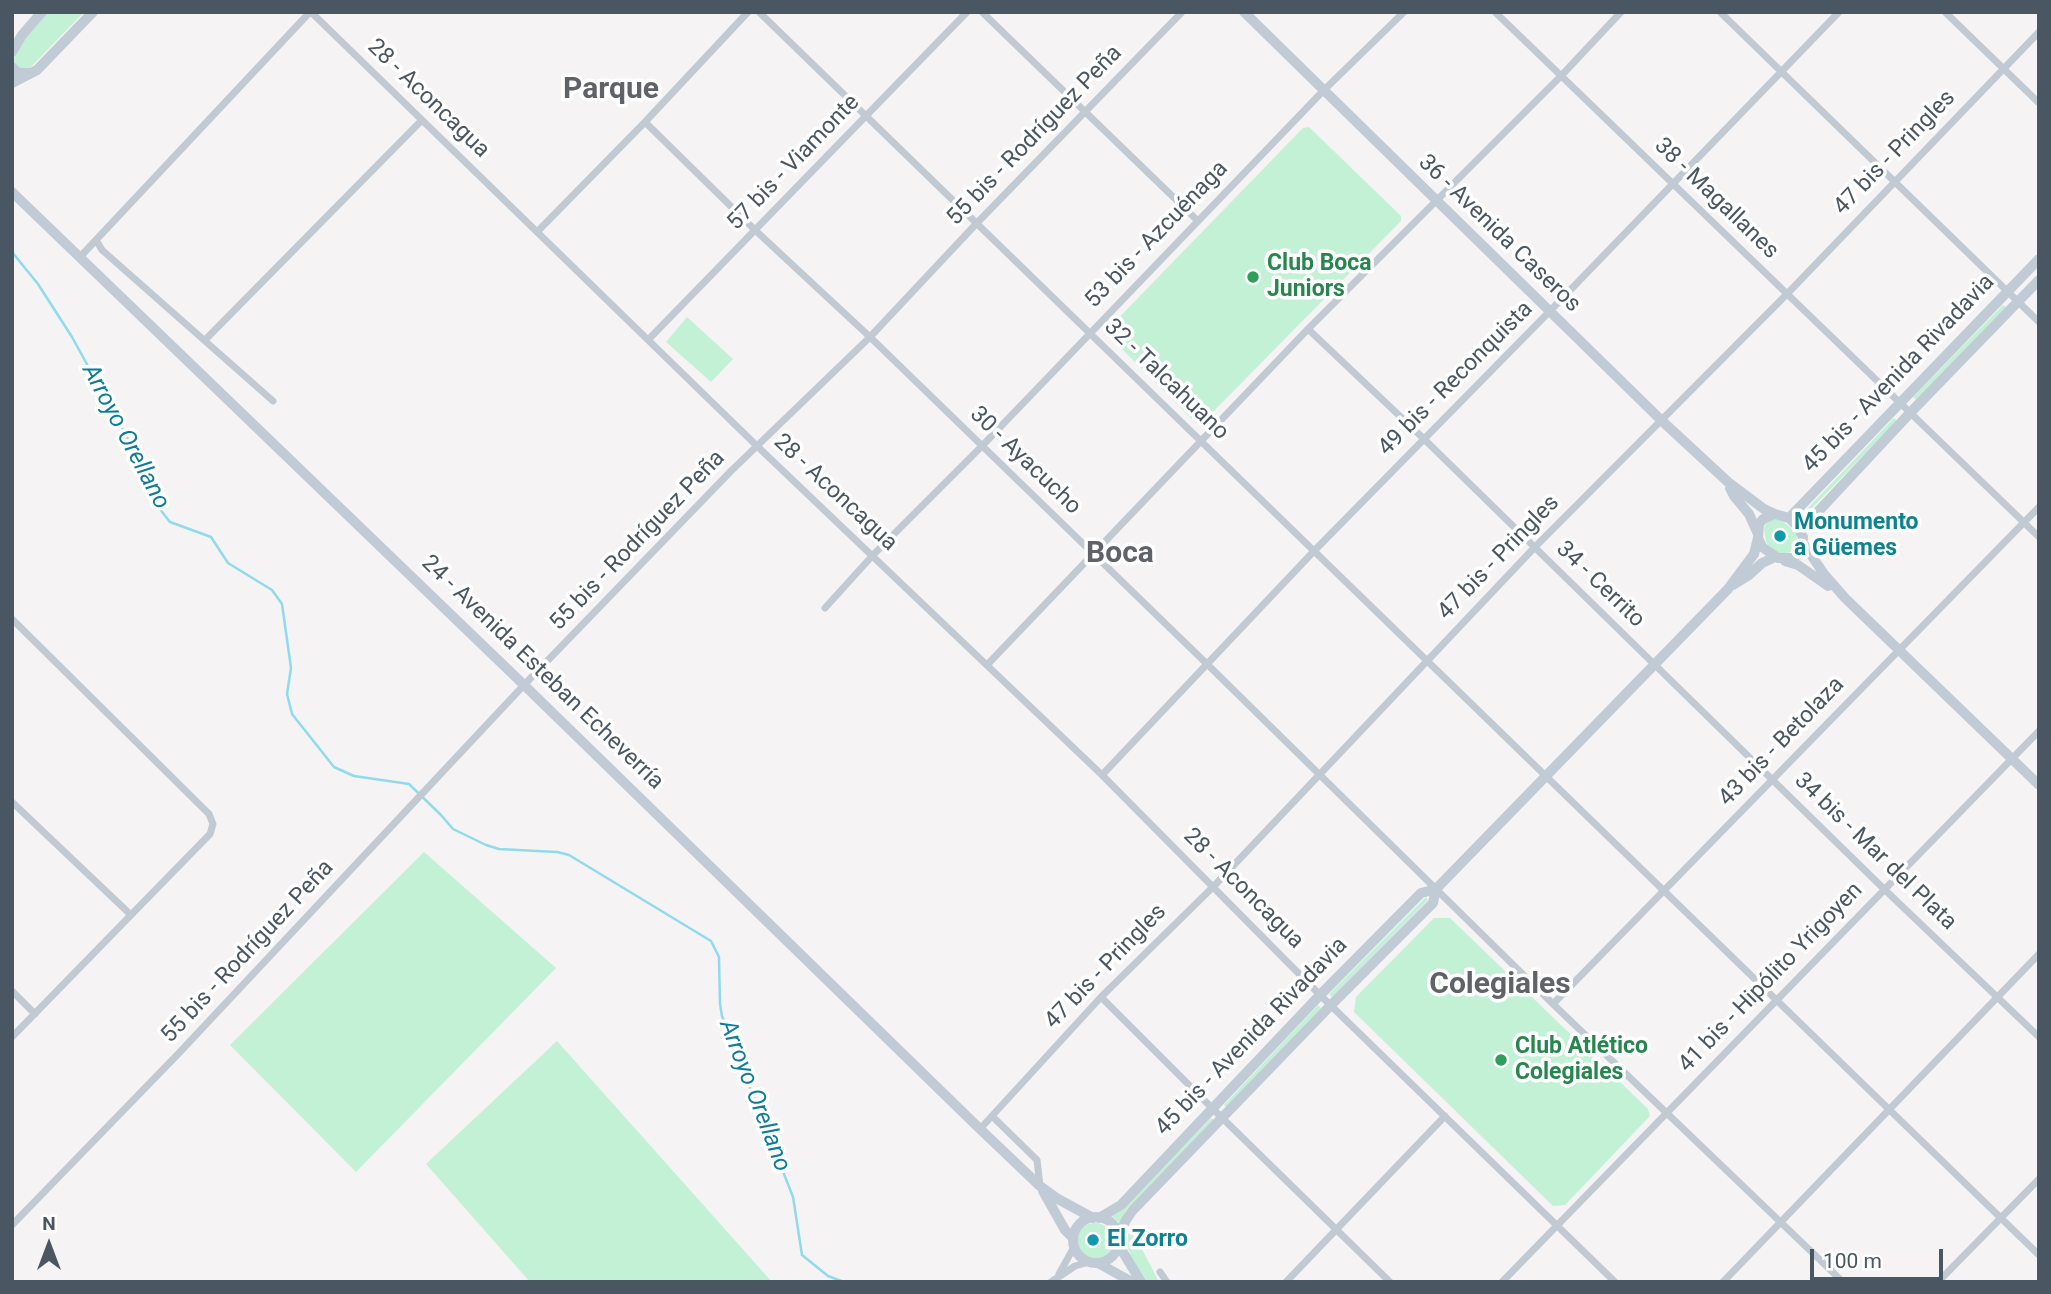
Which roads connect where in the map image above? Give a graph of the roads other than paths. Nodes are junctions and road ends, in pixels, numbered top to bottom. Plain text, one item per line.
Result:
1 (42, 12) edge
2 (93, 12) edge
3 (311, 12) edge
4 (747, 12) edge
5 (759, 12) edge
6 (967, 12) edge
7 (982, 12) edge
8 (1182, 12) edge
9 (1244, 12) edge
10 (1404, 12) edge
11 (1495, 12) edge
12 (1621, 12) edge
13 (1720, 12) edge
14 (1839, 12) edge
15 (1945, 12) edge
16 (2039, 32) edge
17 (12, 52) edge
18 (12, 67) edge
19 (2003, 69) junction
20 (33, 73) junction
21 (1781, 73) junction
22 (1561, 76) junction
23 (12, 83) edge
24 (1323, 91) junction
25 (2039, 103) edge
26 (1086, 113) junction
27 (865, 117) junction
28 (422, 120) junction
29 (645, 122) junction
30 (1894, 181) junction
31 (1673, 184) junction
32 (12, 192) edge
33 (1436, 201) junction
34 (1198, 221) junction
35 (976, 223) junction
36 (755, 230) junction
37 (537, 232) junction
38 (96, 240) junction
39 (80, 257) junction
40 (2039, 260) edge
41 (2039, 280) edge
42 (2008, 291) junction
43 (1787, 294) junction
44 (2018, 302) junction
45 (1549, 313) junction
46 (2039, 322) edge
47 (1308, 329) junction
48 (1090, 333) junction
49 (870, 337) junction
50 (205, 340) junction
51 (648, 340) junction
52 (273, 401) dead end
53 (1900, 404) junction
54 (1910, 413) junction
55 (1661, 420) junction
56 (1424, 439) junction
57 (1201, 442) junction
58 (757, 446) junction
59 (982, 446) junction
60 (1728, 482) junction
61 (2039, 507) edge
62 (1775, 514) junction
63 (1789, 519) junction
64 (2024, 522) junction
65 (1800, 531) junction
66 (1758, 537) junction
67 (2039, 537) edge
68 (1803, 543) junction
69 (1534, 548) junction
70 (1315, 550) junction
71 (1093, 554) junction
72 (873, 555) junction
73 (1777, 558) junction
74 (1728, 589) junction
75 (1845, 598) junction
76 (825, 608) dead end
77 (12, 619) edge
78 (1898, 650) junction
79 (1427, 662) junction
80 (1208, 664) junction
81 (986, 665) junction
82 (1654, 665) junction
83 (524, 685) junction
84 (2039, 731) edge
85 (2012, 759) junction
86 (1320, 774) junction
87 (1102, 775) junction
88 (1546, 776) junction
89 (1772, 780) junction
90 (2039, 785) edge
91 (12, 802) edge
92 (1213, 886) junction
93 (1436, 889) junction
94 (1663, 889) junction
95 (1884, 889) junction
96 (131, 915) junction
97 (2039, 954) edge
98 (12, 991) edge
99 (1320, 995) junction
100 (1997, 996) junction
101 (1101, 997) junction
102 (1776, 1001) junction
103 (1553, 1004) junction
104 (1331, 1005) junction
105 (35, 1014) junction
106 (12, 1037) edge
107 (2039, 1037) edge
108 (1212, 1108) junction
109 (1888, 1110) junction
110 (1667, 1113) junction
111 (1445, 1116) junction
112 (993, 1117) junction
113 (1222, 1117) junction
114 (980, 1129) junction
115 (2039, 1179) edge
116 (1040, 1186) junction
117 (2001, 1217) junction
118 (1096, 1218) junction
119 (1782, 1222) junction
120 (12, 1225) edge
121 (1558, 1225) junction
122 (1336, 1228) junction
123 (1118, 1240) junction
124 (1073, 1242) junction
125 (2039, 1255) edge
126 (1094, 1263) junction
127 (1160, 1272) dead end
128 (1058, 1276) junction
129 (1051, 1282) edge
130 (1132, 1282) edge
131 (1141, 1282) edge
132 (1167, 1282) edge
133 (1286, 1282) edge
134 (1390, 1282) edge
135 (1503, 1282) edge
136 (1615, 1282) edge
137 (1723, 1282) edge
138 (1843, 1282) edge
139 (1938, 1282) edge

1 - 17 main road
2 - 20 main road
3 - 28 street, 28 - Aconcagua
3 - 38 street
4 - 29 street
5 - 27 street, 32 - Talcahuano
6 - 27 street, 57 bis - Viamonte
7 - 26 street
8 - 26 street, 55 bis - Rodríguez Peña
9 - 24 main road, 36 - Avenida Caseros
10 - 24 street, 53 bis - Azcuénaga
11 - 22 street, 38 - Magallanes
12 - 22 street
13 - 21 street
14 - 21 street, 49 bis - Reconquista
15 - 19 street
16 - 19 street, 47 bis - Pringles
18 - 20 main road
19 - 25 street
19 - 30 street, 47 bis - Pringles
20 - 23 main road
21 - 30 street
21 - 31 street, 49 bis - Reconquista
22 - 31 street, 38 - Magallanes
22 - 33 street
24 - 33 main road, 36 - Avenida Caseros
24 - 34 street, 53 bis - Azcuénaga
26 - 34 street
26 - 35 street, 55 bis - Rodríguez Peña
27 - 35 street, 32 - Talcahuano
27 - 36 street, 57 bis - Viamonte
28 - 37 street, 28 - Aconcagua
28 - 50 street
29 - 36 street, 30 - Ayacucho
29 - 37 street
30 - 42 street
30 - 43 street, 47 bis - Pringles
31 - 43 street, 38 - Magallanes
31 - 45 street, 49 bis - Reconquista
32 - 39 main road, 24 - Avenida Esteban Echeverría
33 - 45 main road, 36 - Avenida Caseros
33 - 47 street
34 - 48 street, 53 bis - Azcuénaga
35 - 48 street, 32 - Talcahuano
35 - 49 street, 55 bis - Rodríguez Peña
36 - 49 street, 30 - Ayacucho
36 - 51 street, 57 bis - Viamonte
37 - 51 street, 28 - Aconcagua
38 - 39 street
38 - 50 street
39 - 83 main road, 24 - Avenida Esteban Echeverría
40 - 42 main road, 45 bis - Avenida Rivadavia
41 - 44 main road, 45 bis - Avenida Rivadavia
42 - 44 street
42 - 53 main road, 45 bis - Avenida Rivadavia
43 - 53 street, 38 - Magallanes
43 - 55 street, 47 bis - Pringles
44 - 46 street
44 - 54 main road, 45 bis - Avenida Rivadavia
45 - 55 main road, 36 - Avenida Caseros
45 - 56 street, 49 bis - Reconquista
47 - 56 street, 34 - Cerrito
47 - 57 street
48 - 57 street, 32 - Talcahuano
48 - 59 street, 53 bis - Azcuénaga
49 - 58 street, 55 bis - Rodríguez Peña
49 - 59 street, 30 - Ayacucho
50 - 52 street
51 - 58 street, 28 - Aconcagua
53 - 54 street, 38 - Magallanes
53 - 63 main road, 45 bis - Avenida Rivadavia
54 - 64 street, 38 - Magallanes
54 - 65 main road, 45 bis - Avenida Rivadavia
55 - 60 main road, 36 - Avenida Caseros
55 - 69 street, 47 bis - Pringles
56 - 69 street, 34 - Cerrito
56 - 70 street, 49 bis - Reconquista
57 - 70 street, 32 - Talcahuano
57 - 71 street
58 - 72 street, 28 - Aconcagua
58 - 83 street, 55 bis - Rodríguez Peña
59 - 71 street, 30 - Ayacucho
59 - 72 street, 53 bis - Azcuénaga
60 - 62 main road, 36 - Avenida Caseros
60 - 66 main road, 36 - Avenida Caseros
61 - 64 street, 43 bis - Betolaza
62 - 63 main road
62 - 66 main road
63 - 65 main road
64 - 67 street, 38 - Magallanes
64 - 78 street, 43 bis - Betolaza
65 - 68 main road
66 - 73 main road
66 - 74 main road, 45 bis - Avenida Rivadavia
68 - 73 main road
68 - 75 main road
69 - 79 street, 47 bis - Pringles
69 - 82 street, 34 - Cerrito
70 - 79 street, 32 - Talcahuano
70 - 80 street, 49 bis - Reconquista
71 - 80 street, 30 - Ayacucho
71 - 81 street
72 - 76 street, 53 bis - Azcuénaga
72 - 81 street, 28 - Aconcagua
73 - 74 main road, 45 bis - Avenida Rivadavia
73 - 75 main road
74 - 82 main road, 45 bis - Avenida Rivadavia
75 - 78 main road
77 - 96 street
78 - 85 main road
78 - 89 street, 43 bis - Betolaza
79 - 86 street, 47 bis - Pringles
79 - 88 street, 32 - Talcahuano
80 - 86 street, 30 - Ayacucho
80 - 87 street, 49 bis - Reconquista
81 - 87 street, 28 - Aconcagua
82 - 88 main road, 45 bis - Avenida Rivadavia
82 - 89 street, 34 bis - Mar del Plata
83 - 114 main road, 24 - Avenida Esteban Echeverría
83 - 120 street, 55 bis - Rodríguez Peña
84 - 85 street, 41 bis - Hipólito Yrigoyen
85 - 90 main road
85 - 95 street, 41 bis - Hipólito Yrigoyen
86 - 92 street, 47 bis - Pringles
86 - 93 street, 30 - Ayacucho
87 - 92 street, 28 - Aconcagua
88 - 93 main road, 45 bis - Avenida Rivadavia
88 - 94 street, 32 - Talcahuano
89 - 94 street, 43 bis - Betolaza
89 - 95 street, 34 bis - Mar del Plata
91 - 96 street
92 - 99 street, 28 - Aconcagua
92 - 101 street, 47 bis - Pringles
93 - 99 main road, 45 bis - Avenida Rivadavia
93 - 103 street, 30 - Ayacucho
93 - 104 main road, 45 bis - Avenida Rivadavia
94 - 102 street, 32 - Talcahuano
94 - 103 street, 43 bis - Betolaza
95 - 100 street, 34 bis - Mar del Plata
95 - 102 street, 41 bis - Hipólito Yrigoyen
96 - 105 street
97 - 100 street
98 - 105 street
99 - 104 street, 28 - Aconcagua
99 - 108 main road, 45 bis - Avenida Rivadavia
100 - 107 street, 34 bis - Mar del Plata
100 - 109 street
101 - 108 street
101 - 112 street, 47 bis - Pringles
102 - 109 street, 32 - Talcahuano
102 - 110 street, 41 bis - Hipólito Yrigoyen
103 - 110 street, 30 - Ayacucho
104 - 111 street, 28 - Aconcagua
104 - 113 main road, 45 bis - Avenida Rivadavia
105 - 106 street
108 - 113 street
108 - 118 main road, 45 bis - Avenida Rivadavia
109 - 117 street, 32 - Talcahuano
109 - 119 street
110 - 119 street, 30 - Ayacucho
110 - 121 street, 41 bis - Hipólito Yrigoyen
111 - 121 street, 28 - Aconcagua
111 - 122 street
112 - 114 street, 47 bis - Pringles
112 - 116 street, 24 - Avenida Esteban Echeverría
113 - 122 street
113 - 123 main road, 45 bis - Avenida Rivadavia
114 - 116 main road, 24 - Avenida Esteban Echeverría
115 - 117 street
116 - 118 main road, 24 - Avenida Esteban Echeverría
116 - 124 main road, 24 - Avenida Esteban Echeverría
117 - 125 street, 32 - Talcahuano
117 - 139 street
118 - 123 main road
118 - 124 main road
119 - 137 street
119 - 138 street, 30 - Ayacucho
121 - 135 street, 41 bis - Hipólito Yrigoyen
121 - 136 street, 28 - Aconcagua
122 - 133 street
122 - 134 street
123 - 126 main road
123 - 131 main road
124 - 126 main road
124 - 128 street
126 - 128 street
126 - 130 main road
127 - 132 street
128 - 129 street

